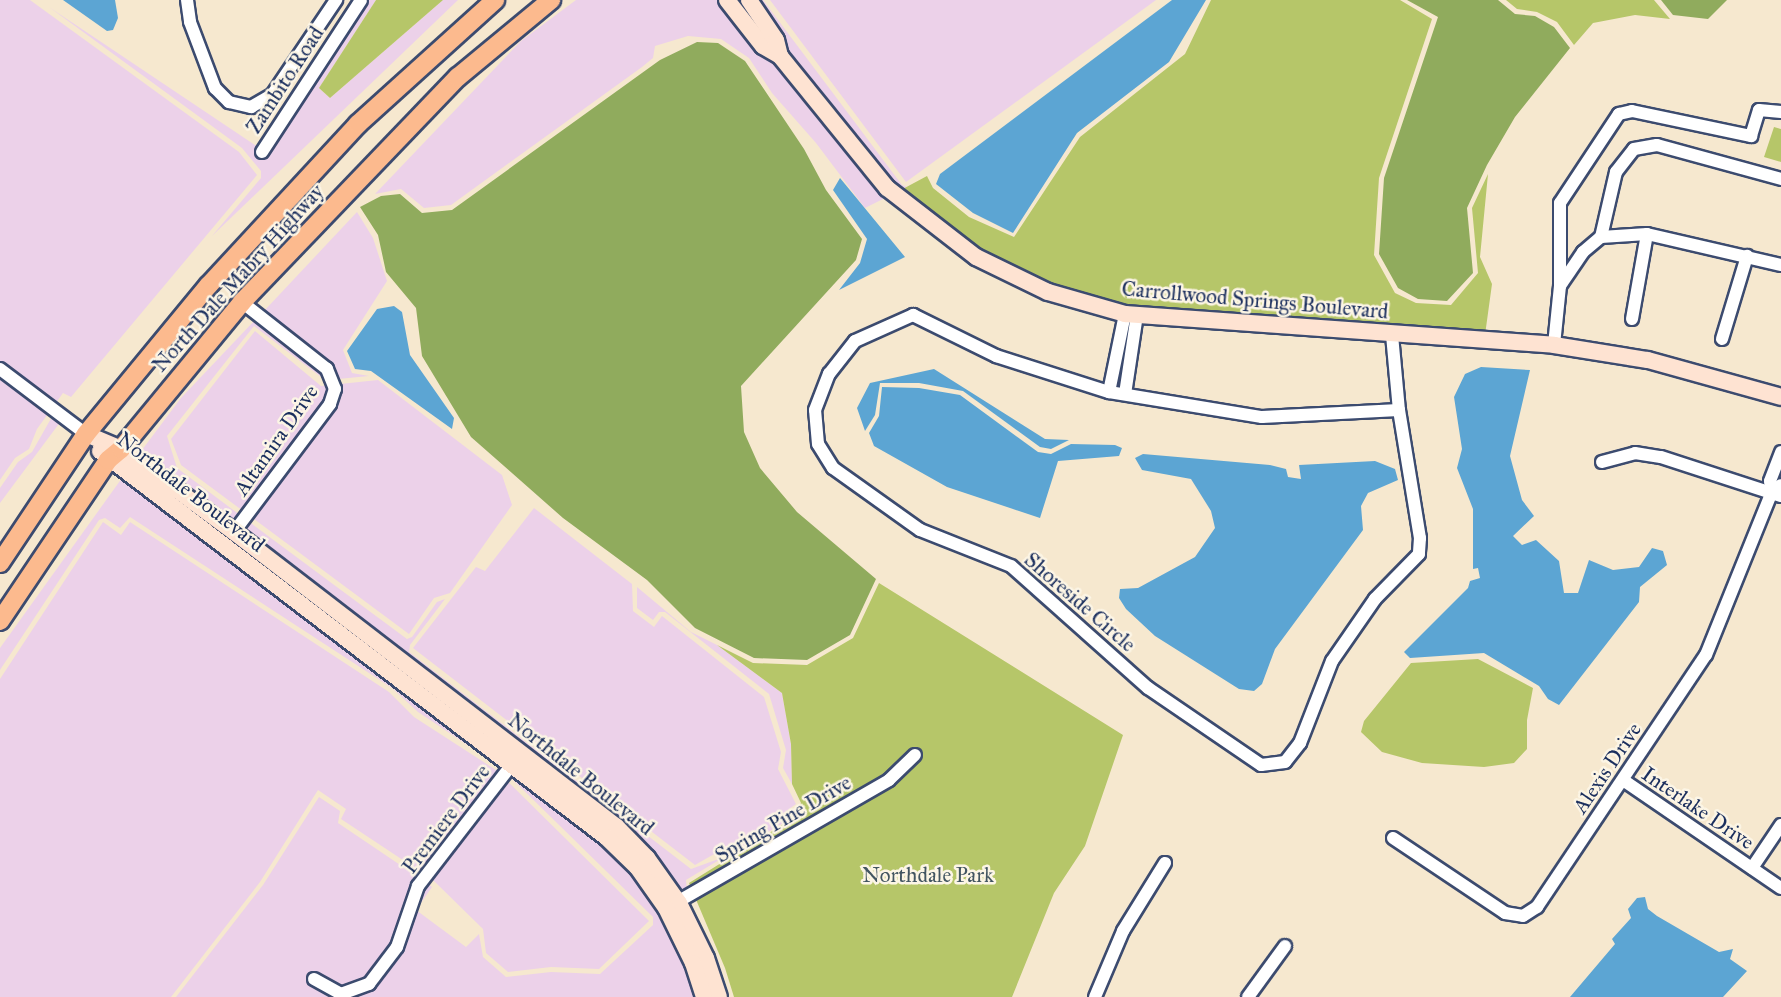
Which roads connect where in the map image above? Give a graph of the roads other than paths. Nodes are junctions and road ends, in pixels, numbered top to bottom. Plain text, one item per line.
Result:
1 (188, 0) edge
2 (336, 0) edge
3 (361, 0) edge
4 (495, 0) edge
5 (551, 0) edge
6 (728, 0) edge
7 (749, 0) edge
8 (780, 56) junction
9 (1781, 112) edge
10 (262, 152) dead end
11 (1781, 179) edge
12 (1647, 234) junction
13 (1601, 237) junction
14 (1747, 256) junction
15 (1781, 266) edge
16 (1560, 288) junction
17 (242, 302) junction
18 (1131, 315) junction
19 (1632, 319) dead end
20 (1392, 335) junction
21 (1722, 339) dead end
22 (1554, 345) junction
23 (0, 369) edge
24 (1109, 392) junction
25 (1125, 394) junction
26 (1781, 397) edge
27 (1399, 410) junction
28 (86, 434) junction
29 (1781, 452) edge
30 (114, 454) junction
31 (1602, 462) dead end
32 (1778, 491) edge
33 (164, 502) junction
34 (234, 532) junction
35 (223, 546) junction
36 (0, 563) edge
37 (302, 584) junction
38 (0, 621) edge
39 (378, 652) junction
40 (915, 755) dead end
41 (517, 758) junction
42 (1623, 780) junction
43 (1781, 825) edge
44 (1393, 838) dead end
45 (1165, 863) dead end
46 (1752, 868) junction
47 (1781, 888) edge
48 (672, 905) junction
49 (1285, 946) dead end
50 (314, 979) dead end
51 (704, 997) edge
52 (719, 997) edge
53 (1095, 997) edge
54 (1248, 997) edge

1 - 2 street
3 - 10 street, Zambito Road
4 - 28 main road, North Dale Mabry Highway
5 - 17 main road, North Dale Mabry Highway
6 - 8 street, Carrollwood Springs Boulevard
7 - 8 street, Carrollwood Springs Boulevard
8 - 18 street, Carrollwood Springs Boulevard
9 - 16 street
11 - 13 street
12 - 13 street
12 - 14 street
12 - 19 street
13 - 16 street
14 - 15 street
14 - 21 street
16 - 22 street
17 - 30 main road, North Dale Mabry Highway
17 - 34 street, Altamira Drive
18 - 20 street, Carrollwood Springs Boulevard
18 - 24 street
18 - 25 street
20 - 22 street, Carrollwood Springs Boulevard
20 - 27 street, Shoreside Circle
22 - 26 street, Carrollwood Springs Boulevard
23 - 28 street
24 - 25 street, Shoreside Circle
24 - 27 street, Shoreside Circle
25 - 27 street, Shoreside Circle
28 - 30 street, Northdale Boulevard
28 - 36 main road, North Dale Mabry Highway
29 - 32 street, Alexis Drive
30 - 33 street, Northdale Boulevard
30 - 34 street, Northdale Boulevard
30 - 38 main road, North Dale Mabry Highway
31 - 32 street
32 - 42 street, Alexis Drive
33 - 34 street
33 - 35 street, Northdale Boulevard
34 - 37 street, Northdale Boulevard
35 - 37 street
35 - 39 street, Northdale Boulevard
37 - 39 street, Northdale Boulevard
39 - 41 street, Northdale Boulevard
40 - 48 street, Spring Pine Drive
41 - 48 street, Northdale Boulevard
41 - 50 street, Premiere Drive
42 - 44 street, Alexis Drive
42 - 46 street, Interlake Drive
43 - 46 street
45 - 53 street
46 - 47 street, Interlake Drive
48 - 51 street, Northdale Boulevard
48 - 52 street, Northdale Boulevard
49 - 54 street

